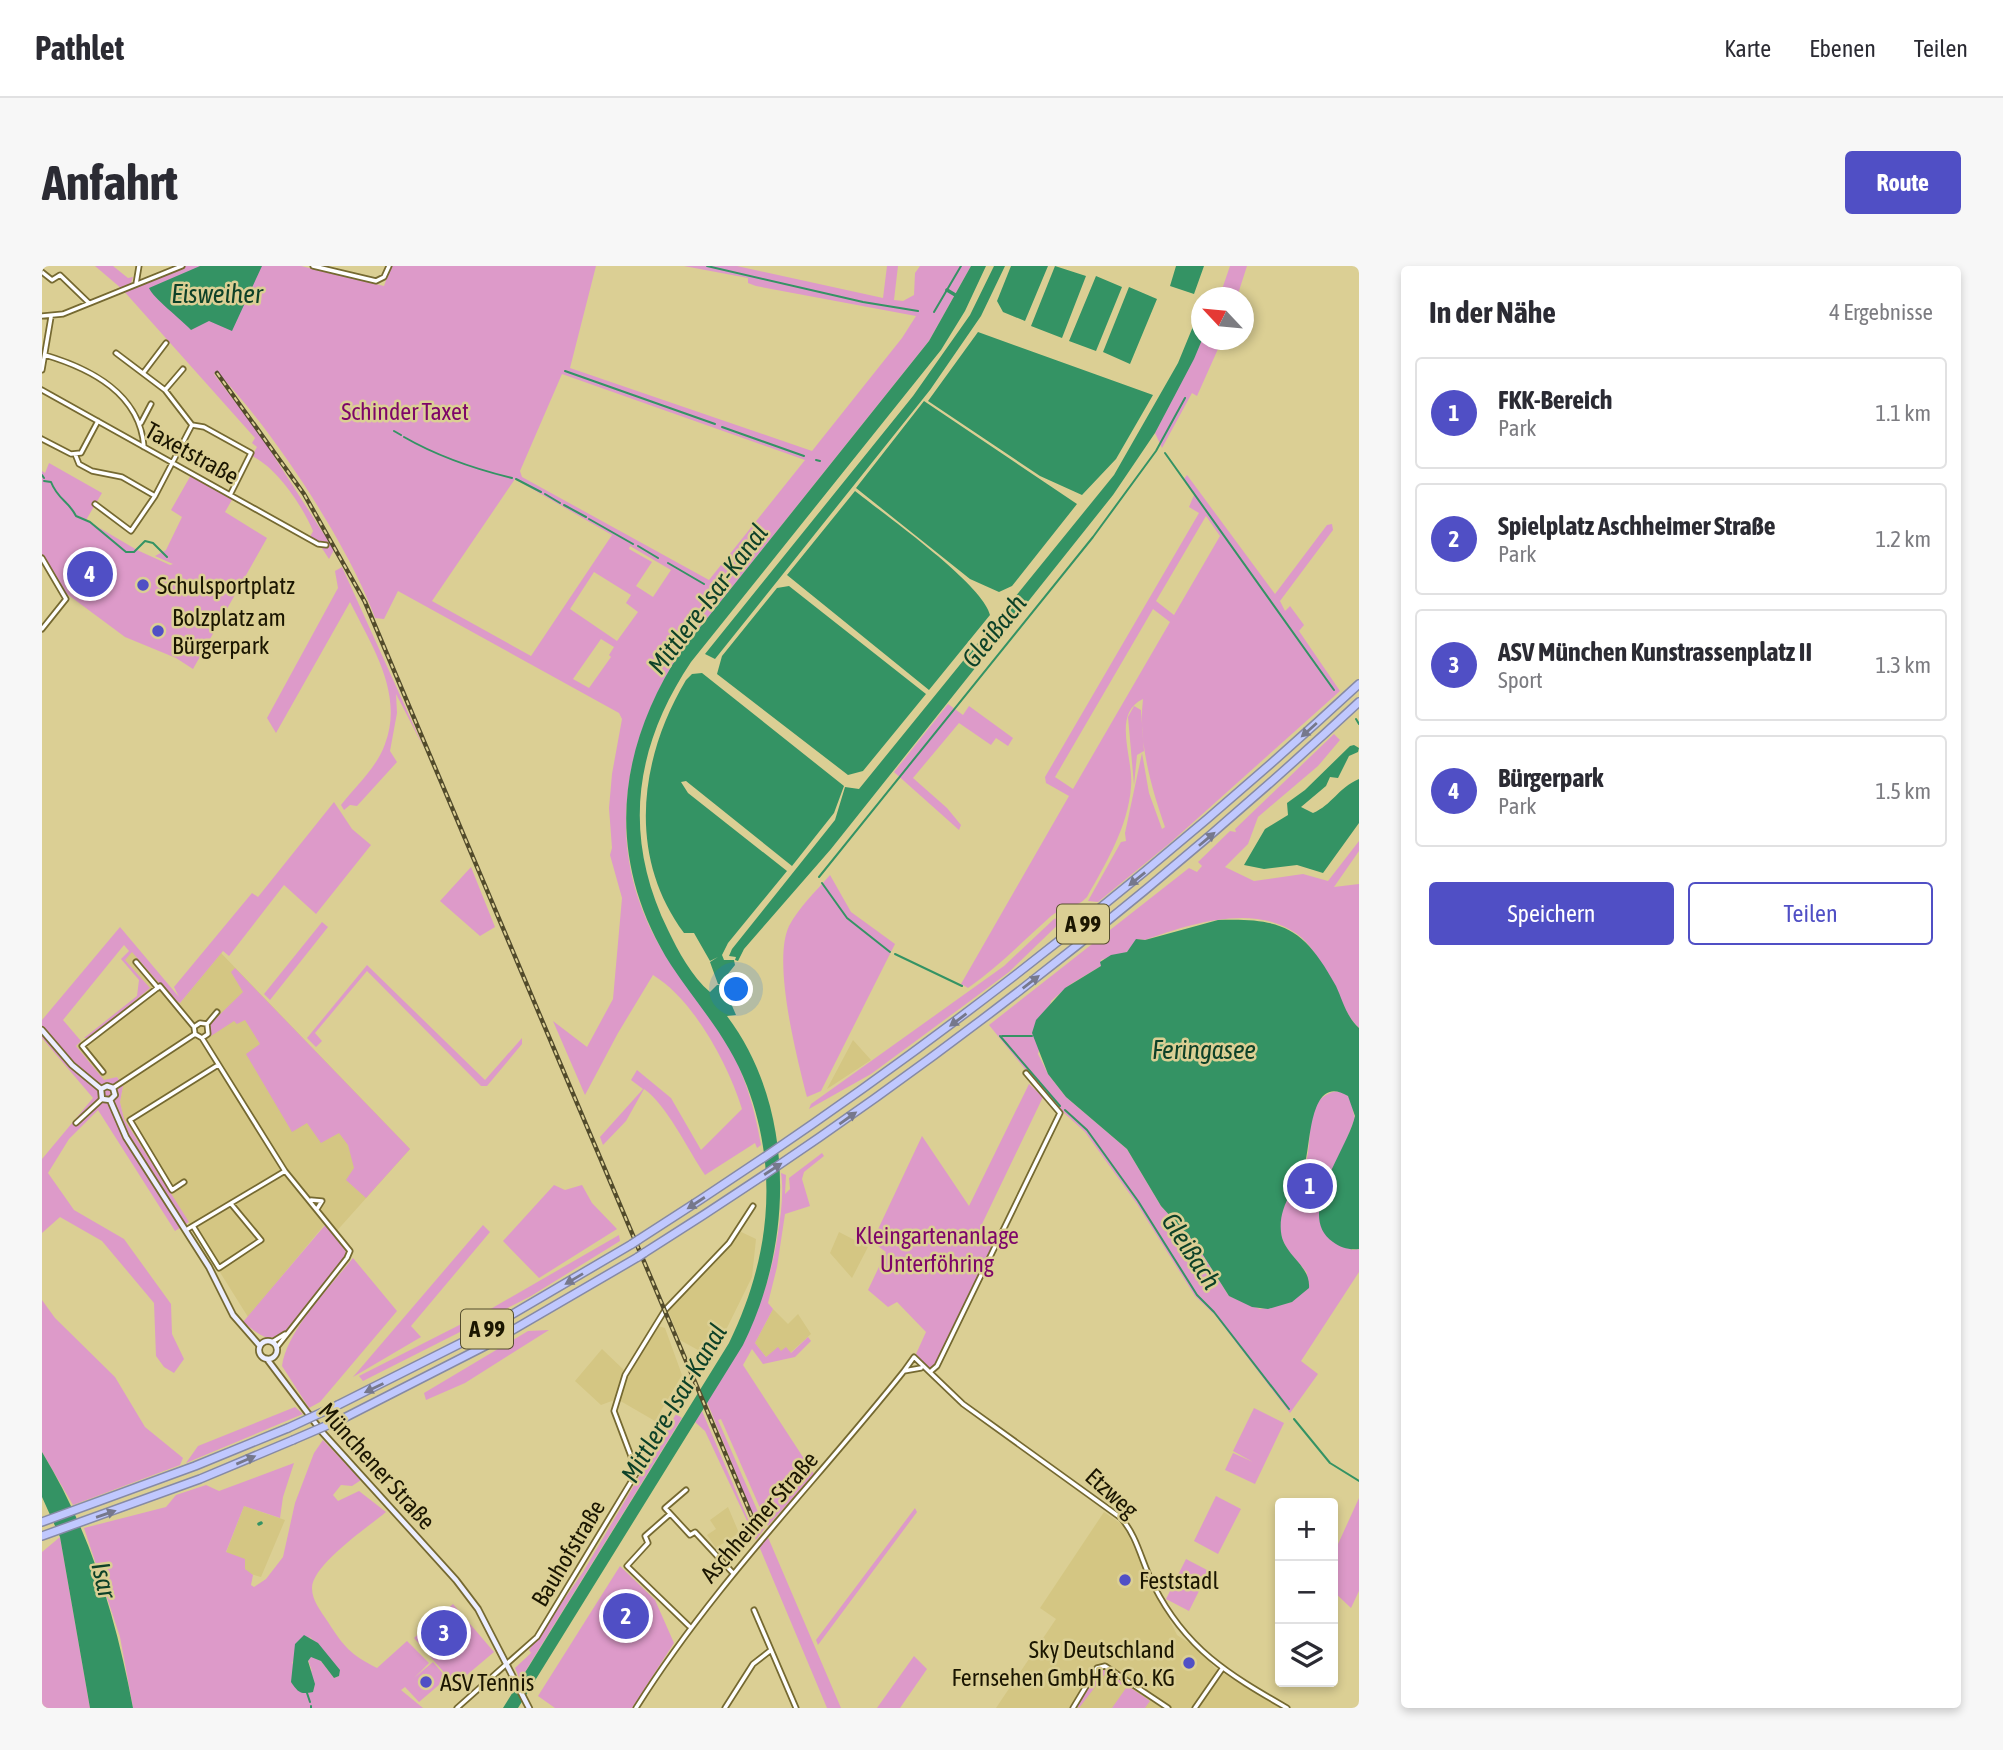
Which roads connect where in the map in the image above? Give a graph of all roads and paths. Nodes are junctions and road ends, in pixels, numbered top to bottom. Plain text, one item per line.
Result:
1 (139, 266) edge
2 (182, 266) edge
3 (313, 266) edge
4 (389, 266) edge
5 (42, 272) edge
6 (136, 284) junction
7 (89, 303) junction
8 (42, 316) edge
9 (51, 317) junction
10 (166, 343) dead end
11 (116, 353) dead end
12 (45, 355) junction
13 (183, 369) dead end
14 (42, 370) edge
15 (144, 372) junction
16 (42, 390) edge
17 (166, 390) junction
18 (151, 404) dead end
19 (98, 421) junction
20 (141, 423) junction
21 (192, 425) junction
22 (42, 439) edge
23 (144, 447) junction
24 (75, 454) junction
25 (173, 464) junction
26 (231, 494) junction
27 (155, 496) junction
28 (95, 504) dead end
29 (326, 545) dead end
30 (42, 558) edge
31 (42, 629) edge
32 (1359, 684) edge
33 (1359, 702) edge
34 (136, 962) dead end
35 (158, 988) junction
36 (217, 1012) dead end
37 (207, 1024) junction
38 (194, 1027) junction
39 (42, 1030) edge
40 (195, 1034) junction
41 (202, 1038) junction
42 (218, 1065) junction
43 (103, 1072) dead end
44 (1026, 1073) dead end
45 (113, 1088) junction
46 (101, 1089) junction
47 (102, 1099) junction
48 (110, 1101) junction
49 (76, 1123) dead end
50 (285, 1171) junction
51 (184, 1182) dead end
52 (310, 1200) junction
53 (232, 1205) junction
54 (753, 1206) dead end
55 (317, 1209) junction
56 (193, 1226) junction
57 (186, 1230) junction
58 (246, 1328) junction
59 (289, 1331) junction
60 (270, 1341) junction
61 (260, 1346) junction
62 (277, 1347) junction
63 (275, 1355) junction
64 (914, 1357) joint
65 (267, 1359) junction
66 (923, 1369) junction
67 (904, 1371) junction
68 (277, 1372) junction
69 (930, 1373) junction
70 (686, 1490) dead end
71 (670, 1514) junction
72 (42, 1522) edge
73 (42, 1536) edge
74 (732, 1572) junction
75 (754, 1610) dead end
76 (690, 1626) junction
77 (771, 1650) junction
78 (507, 1663) junction
79 (1222, 1669) junction
80 (528, 1705) edge
81 (457, 1708) edge
82 (636, 1708) edge
83 (725, 1708) edge
84 (796, 1708) edge
85 (1073, 1708) edge
86 (1168, 1708) edge
87 (1195, 1708) edge
88 (1287, 1708) edge

1 - 6 street
2 - 6 street
3 - 4 street
5 - 7 street
6 - 7 street
7 - 9 street
8 - 9 street
9 - 12 street
10 - 15 street
11 - 15 street
12 - 14 street
12 - 20 street
13 - 17 street
15 - 17 street
16 - 19 street, Taxetstraße
17 - 21 street
18 - 20 street
19 - 23 street, Taxetstraße
19 - 24 street
20 - 23 street
21 - 25 street
21 - 26 street
22 - 24 street
23 - 25 street, Taxetstraße
24 - 27 street
25 - 26 street, Taxetstraße
25 - 27 street
26 - 29 street, Taxetstraße
27 - 28 street
30 - 31 street
32 -> 72 highway, A 99, bridge
73 -> 33 highway, A 99, bridge
34 - 35 street
35 - 38 street
35 - 43 street
36 - 37 street
37 - 38 street
37 - 41 street
38 - 40 street
39 - 46 main road
40 - 41 street
40 - 45 street
41 - 42 street
42 - 50 street
42 - 51 street
44 - 69 street
45 - 46 main road
45 - 48 main road
46 - 47 main road
47 - 48 main road
47 - 49 street
48 - 57 main road
50 - 52 street
50 - 53 street
52 - 55 street
52 - 55 street
53 - 56 street
53 - 56 street
54 - 78 street, Bauhofstraße
55 - 59 street
56 - 57 street
57 - 58 main road
58 - 60 main road
58 - 61 main road
59 - 60 street
59 - 62 street
60 - 61 main road
60 - 62 main road
61 - 65 main road
62 - 63 main road
63 - 65 main road
63 - 68 main road
64 - 66 street, Etzweg
64 - 67 street, Aschheimer Straße
65 - 68 main road, Münchener Straße
66 - 67 street
66 - 69 street, Etzweg
67 - 74 street, Aschheimer Straße
68 - 78 main road, Münchener Straße
69 - 79 street, Etzweg
70 - 71 street
71 - 74 street
71 - 76 street
74 - 76 street, Aschheimer Straße
75 - 77 street
76 - 82 street, Aschheimer Straße
77 - 83 street
77 - 84 street
78 - 80 main road, Münchener Straße
78 - 81 street
79 - 87 street
79 - 88 street, Etzweg
85 - 86 street

